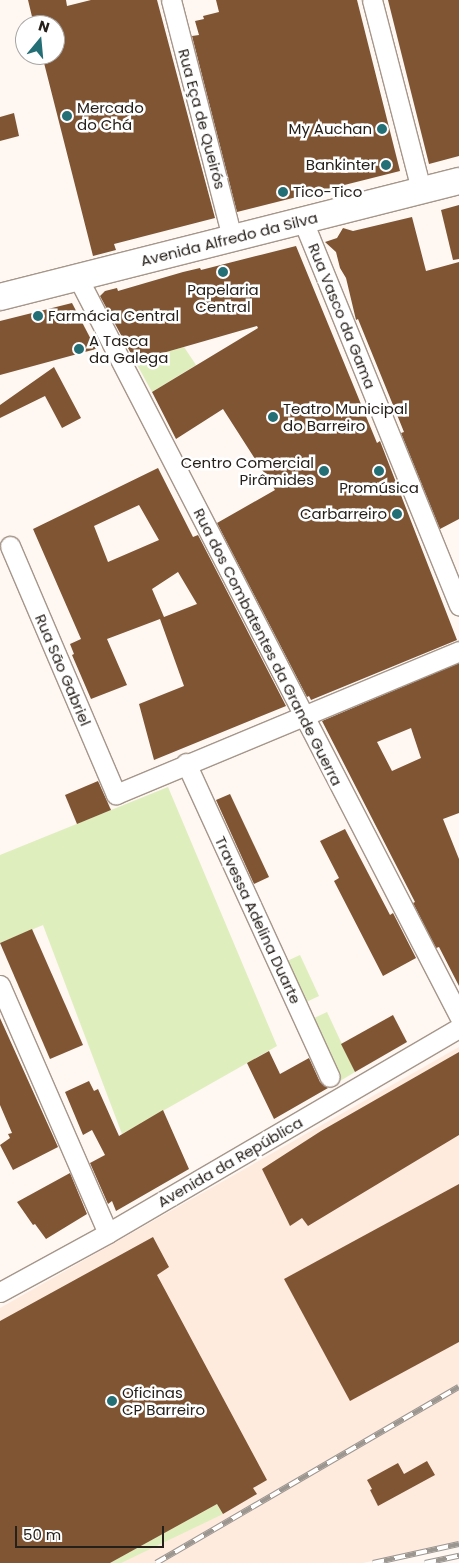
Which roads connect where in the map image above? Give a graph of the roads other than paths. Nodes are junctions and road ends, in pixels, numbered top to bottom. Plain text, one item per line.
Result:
1 (171, 0) edge
2 (372, 0) edge
3 (459, 181) edge
4 (421, 190) junction
5 (303, 220) junction
6 (232, 237) junction
7 (78, 278) junction
8 (0, 297) edge
9 (10, 546) dead end
10 (459, 606) edge
11 (459, 651) edge
12 (302, 715) junction
13 (186, 763) junction
14 (1, 988) edge
15 (459, 1016) edge
16 (459, 1028) edge
17 (330, 1077) dead end
18 (108, 1233) junction
19 (0, 1292) edge

1 - 6 street, Rua Eça de Queirós
2 - 4 street
3 - 4 street, Avenida Alfredo da Silva
4 - 5 street, Avenida Alfredo da Silva
5 - 6 street, Avenida Alfredo da Silva
5 - 10 street, Rua Vasco da Gama
6 - 7 street, Avenida Alfredo da Silva
7 - 8 street, Avenida Alfredo da Silva
7 - 12 street, Rua dos Combatentes da Grande Guerra
9 - 13 street, Rua São Gabriel
11 - 12 street
12 - 13 street
12 - 15 street, Rua dos Combatentes da Grande Guerra
13 - 17 street, Travessa Adelina Duarte
14 - 18 street
16 - 18 street, Avenida da República
18 - 19 street, Avenida da República

